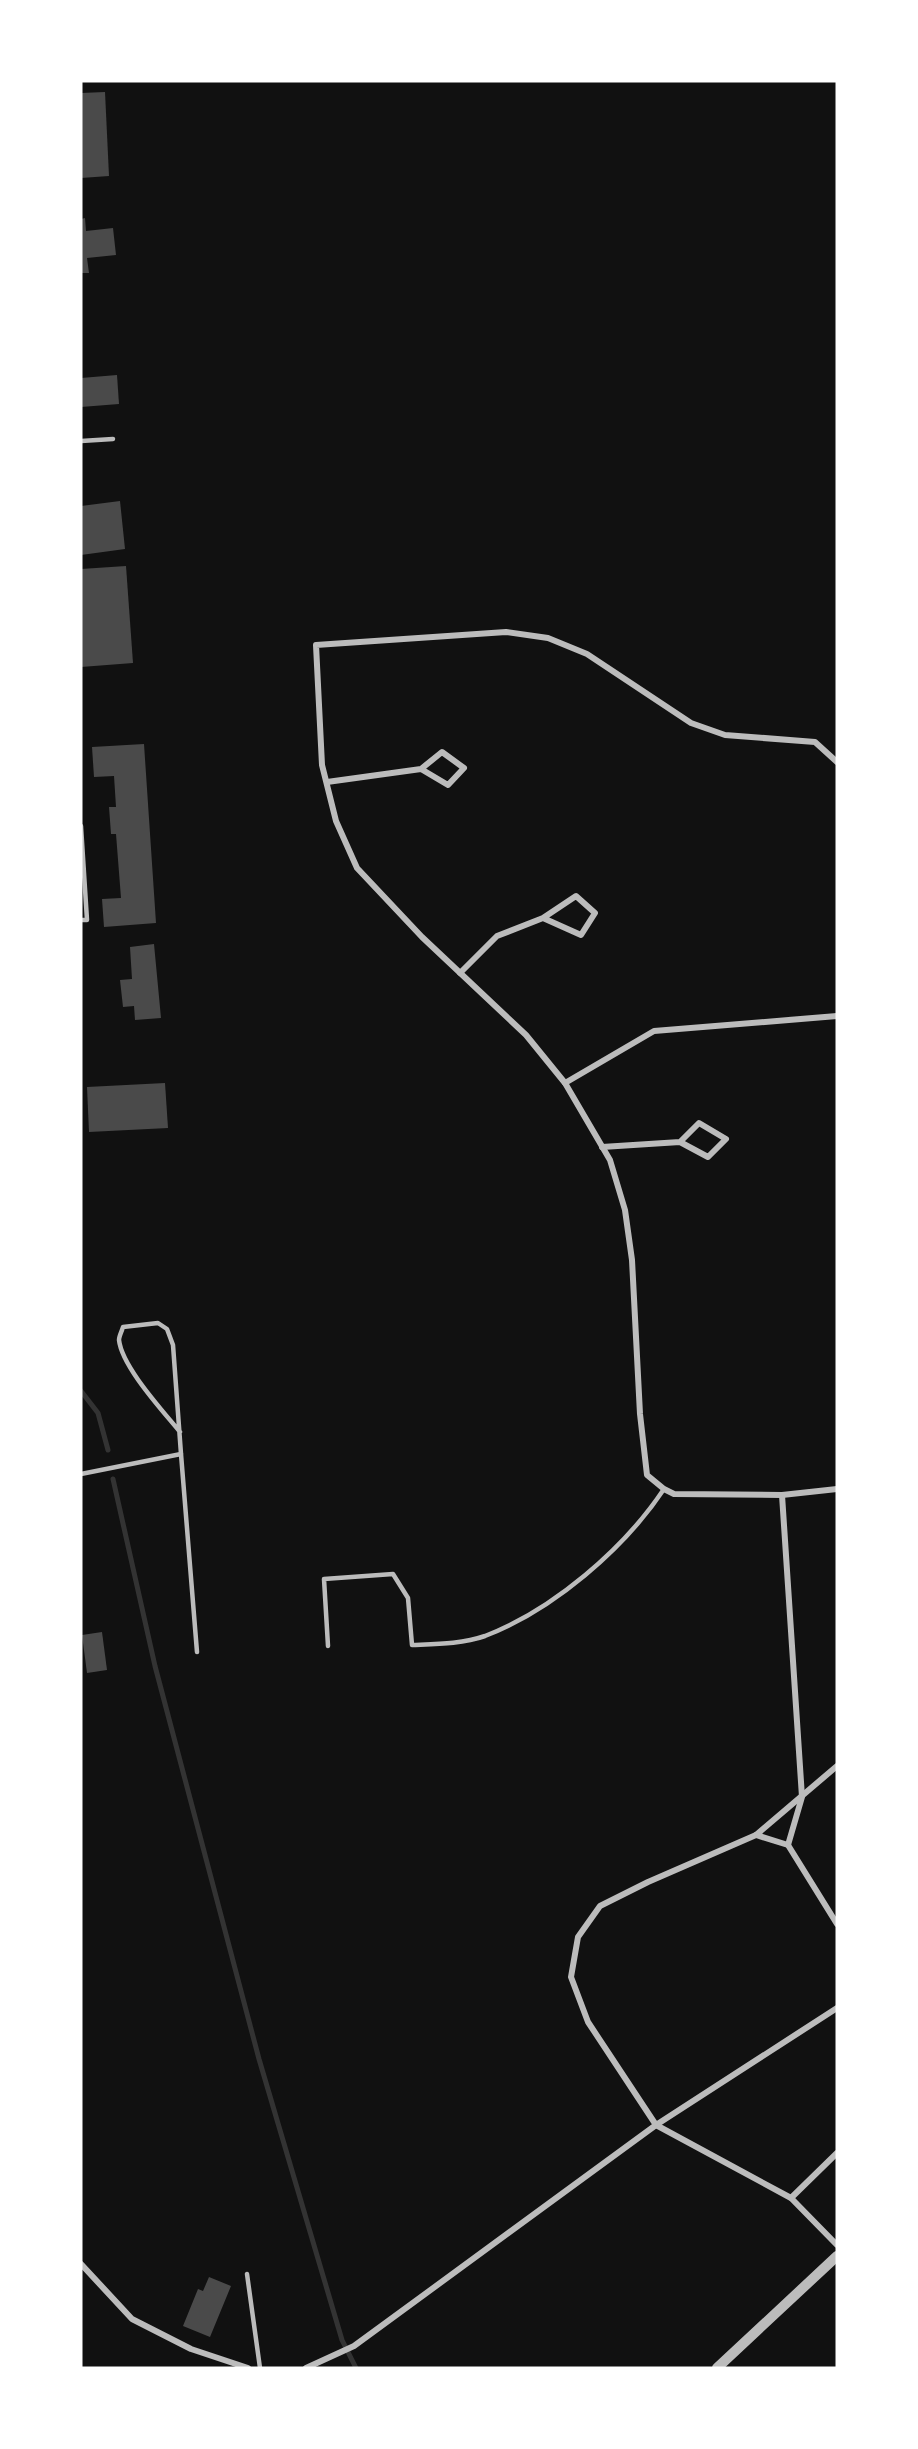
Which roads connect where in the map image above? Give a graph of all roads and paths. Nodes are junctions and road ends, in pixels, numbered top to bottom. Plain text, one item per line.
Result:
1 (113, 439) dead end
2 (81, 441) edge
3 (837, 762) edge
4 (421, 769) junction
5 (327, 783) junction
6 (81, 826) edge
7 (543, 918) junction
8 (81, 920) edge
9 (460, 973) junction
10 (837, 1016) edge
11 (565, 1083) junction
12 (680, 1142) junction
13 (602, 1147) junction
14 (180, 1432) junction
15 (181, 1454) junction
16 (81, 1474) edge
17 (664, 1489) junction
18 (837, 1489) edge
19 (782, 1495) junction
20 (328, 1646) dead end
21 (197, 1652) dead end
22 (837, 1766) edge
23 (802, 1797) junction
24 (756, 1835) junction
25 (788, 1845) junction
26 (837, 1924) edge
27 (837, 2008) edge
28 (656, 2126) junction
29 (837, 2153) edge
30 (791, 2198) junction
31 (837, 2245) edge
32 (837, 2256) edge
33 (81, 2264) edge
34 (247, 2274) dead end
35 (248, 2368) edge
36 (260, 2368) edge
37 (306, 2368) edge
38 (717, 2368) edge

1 - 2 lane
3 - 5 street
4 - 4 street
4 - 5 street
5 - 9 street
6 - 8 lane
7 - 7 street
7 - 9 street
9 - 11 street
10 - 11 street
11 - 13 street
12 - 12 street
12 - 13 street
13 - 17 street
14 - 14 lane
14 - 15 lane
15 - 16 lane
15 - 21 lane
17 - 19 street
17 - 20 lane
18 - 19 street
19 - 23 street
22 - 23 street
23 - 24 street
23 - 25 street
24 - 25 street
24 - 28 street
25 - 26 street
27 - 28 street
28 - 30 street
28 - 37 street
29 - 30 street
30 - 31 street
32 - 38 street
33 - 35 street
34 - 36 lane

